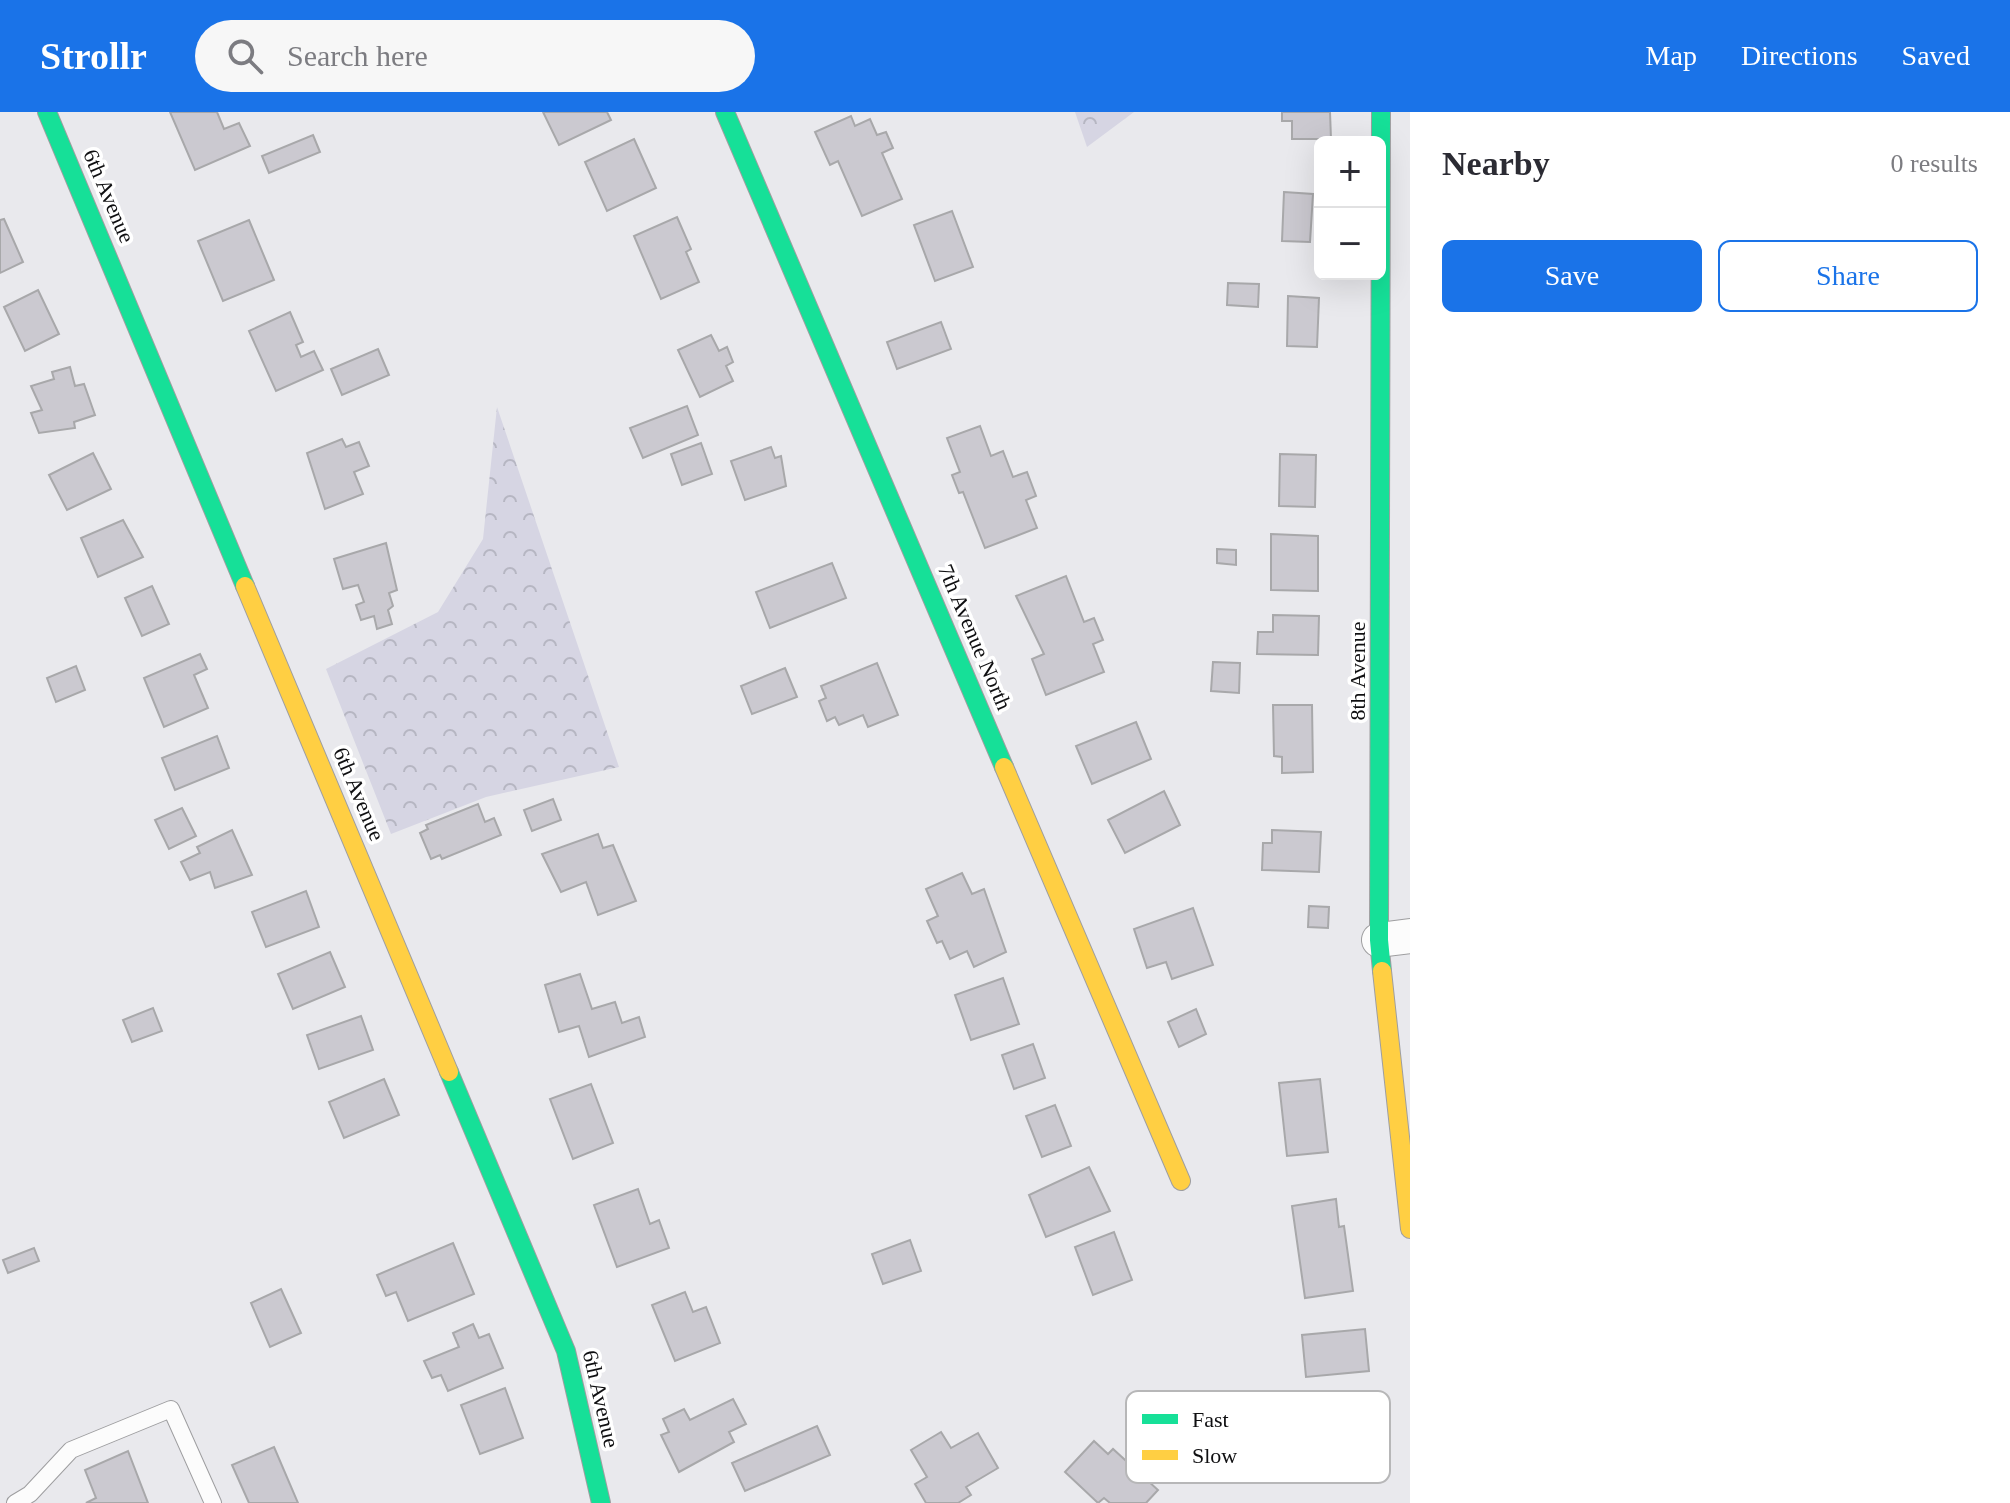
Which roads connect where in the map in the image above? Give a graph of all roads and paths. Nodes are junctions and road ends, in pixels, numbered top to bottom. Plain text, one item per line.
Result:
1 (47, 112) edge
2 (725, 112) edge
3 (1381, 112) edge
4 (1394, 938) edge
5 (1181, 1181) dead end
6 (1410, 1229) edge
7 (15, 1503) edge
8 (213, 1503) edge
9 (601, 1503) edge

1 - 9 street, 6th Avenue
2 - 5 street, 7th Avenue North
3 - 4 street, 8th Avenue
4 - 6 street, 8th Avenue
7 - 8 lane

